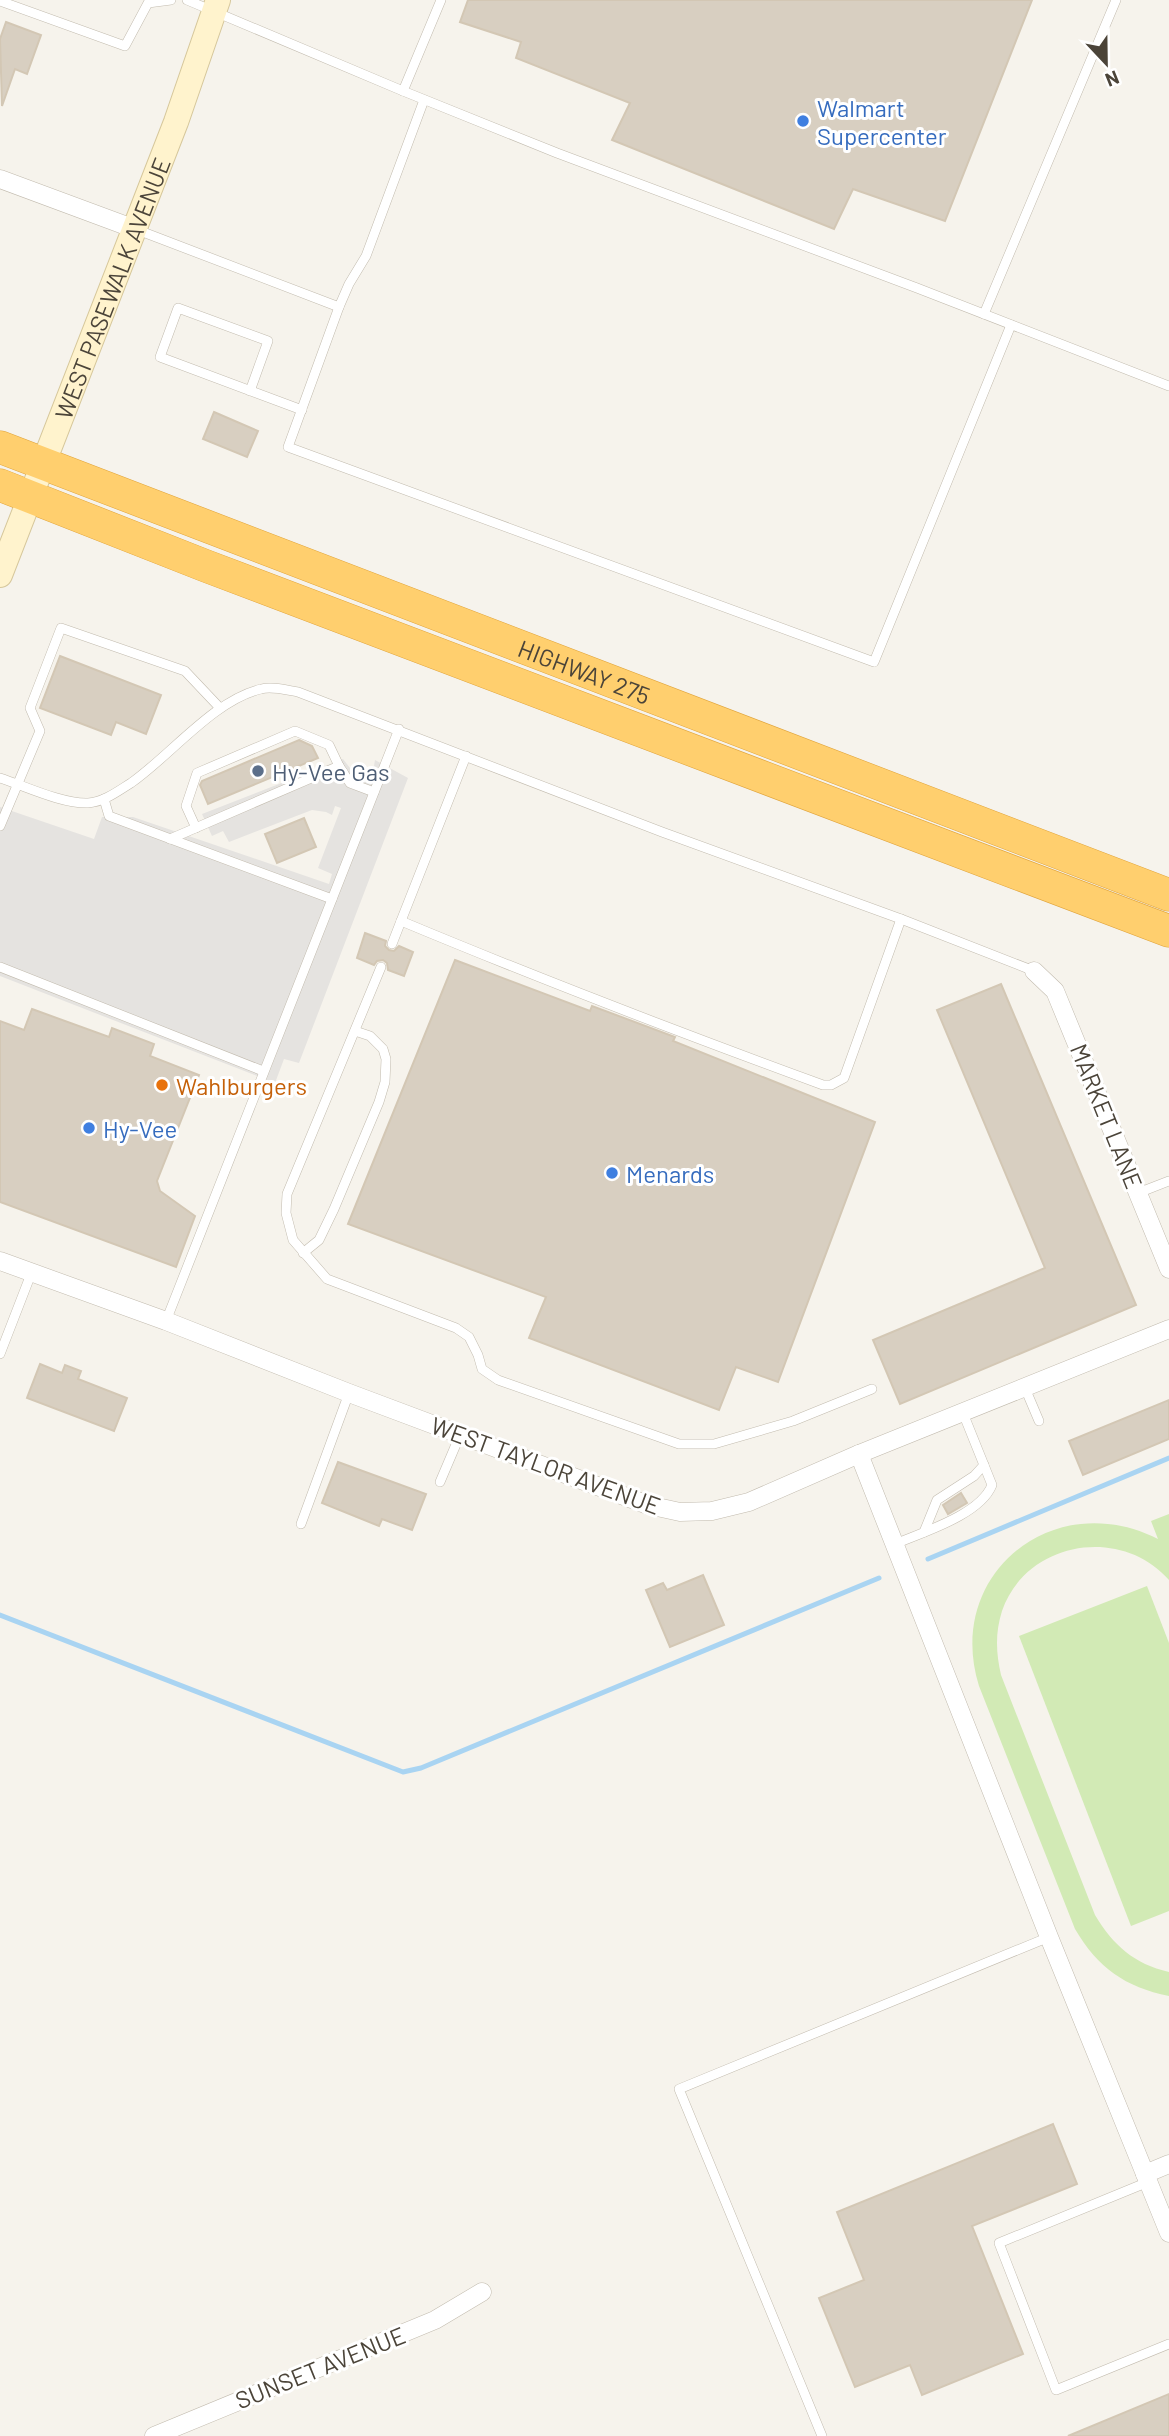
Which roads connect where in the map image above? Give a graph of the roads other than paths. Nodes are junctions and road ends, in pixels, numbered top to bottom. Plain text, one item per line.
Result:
1 (171, 0) edge
2 (187, 0) edge
3 (441, 0) edge
4 (1116, 0) edge
5 (0, 1) edge
6 (216, 6) edge
7 (403, 92) junction
8 (424, 100) junction
9 (0, 179) edge
10 (135, 229) junction
11 (339, 307) junction
12 (984, 314) junction
13 (1011, 325) junction
14 (1169, 386) edge
15 (250, 391) junction
16 (302, 410) junction
17 (0, 447) edge
18 (44, 464) junction
19 (0, 485) edge
20 (30, 498) junction
21 (0, 576) edge
22 (220, 708) junction
23 (399, 729) junction
24 (466, 756) junction
25 (339, 766) junction
26 (0, 778) edge
27 (17, 784) junction
28 (374, 792) junction
29 (104, 799) junction
30 (0, 826) edge
31 (196, 828) junction
32 (170, 839) junction
33 (1169, 895) edge
34 (332, 899) junction
35 (901, 919) junction
36 (401, 921) junction
37 (1169, 931) edge
38 (392, 944) dead end
39 (0, 967) edge
40 (382, 967) dead end
41 (1034, 971) joint
42 (355, 1031) junction
43 (263, 1072) junction
44 (1169, 1181) edge
45 (1138, 1193) junction
46 (303, 1253) junction
47 (0, 1261) edge
48 (1169, 1269) edge
49 (31, 1274) junction
50 (166, 1321) junction
51 (1169, 1329) edge
52 (0, 1354) edge
53 (1025, 1388) junction
54 (872, 1389) dead end
55 (349, 1393) junction
56 (963, 1413) junction
57 (1039, 1421) dead end
58 (460, 1435) junction
59 (859, 1454) junction
60 (984, 1465) junction
61 (440, 1482) dead end
62 (301, 1524) dead end
63 (924, 1532) junction
64 (895, 1544) junction
65 (1049, 1937) junction
66 (1169, 2164) edge
67 (1147, 2178) junction
68 (1169, 2233) edge
69 (482, 2292) dead end
70 (1169, 2344) edge
71 (154, 2436) edge
72 (822, 2436) edge

1 - 5 lane
2 - 6 lane
3 - 7 lane
4 - 12 lane
6 - 7 lane
6 - 10 street, WEST PASEWALK AVENUE
7 - 8 lane
8 - 11 lane
8 - 12 lane
9 - 10 street
10 - 11 lane
10 - 18 street, WEST PASEWALK AVENUE
11 - 16 lane
12 - 13 lane
13 - 14 lane
13 - 16 lane
15 - 15 lane
15 - 16 lane
17 - 18 highway, HIGHWAY 275
18 - 20 street, WEST PASEWALK AVENUE
18 - 33 highway, HIGHWAY 275
19 - 20 highway, HIGHWAY 275
20 - 21 street, WEST PASEWALK AVENUE
20 - 37 highway, HIGHWAY 275
22 - 23 lane
22 - 27 lane
22 - 29 lane
23 - 24 lane
23 - 28 lane
24 - 35 lane
24 - 36 lane
25 - 28 lane
25 - 31 lane
25 - 31 lane
26 - 27 lane
27 - 29 lane
27 - 30 lane
28 - 34 lane
29 - 32 lane
31 - 32 lane
32 - 34 lane
34 - 43 lane
35 - 36 lane
35 - 41 lane
36 - 38 lane
39 - 43 lane
40 - 42 lane
41 - 45 street, MARKET LANE
42 - 46 lane
42 - 46 lane
43 - 50 lane
44 - 45 lane
45 - 48 street, MARKET LANE
46 - 54 lane
47 - 49 street, WEST TAYLOR AVENUE
49 - 50 street, WEST TAYLOR AVENUE
49 - 52 lane
50 - 55 street, WEST TAYLOR AVENUE
51 - 53 street, WEST TAYLOR AVENUE
53 - 56 street, WEST TAYLOR AVENUE
53 - 57 lane
55 - 58 street, WEST TAYLOR AVENUE
55 - 62 lane
56 - 59 street, WEST TAYLOR AVENUE
56 - 60 lane
58 - 59 street, WEST TAYLOR AVENUE
58 - 61 lane
59 - 64 street
60 - 63 lane
60 - 63 lane
63 - 64 lane
64 - 65 street
65 - 67 street
65 - 72 lane
66 - 67 street
67 - 68 street
67 - 70 lane
69 - 71 street, SUNSET AVENUE

